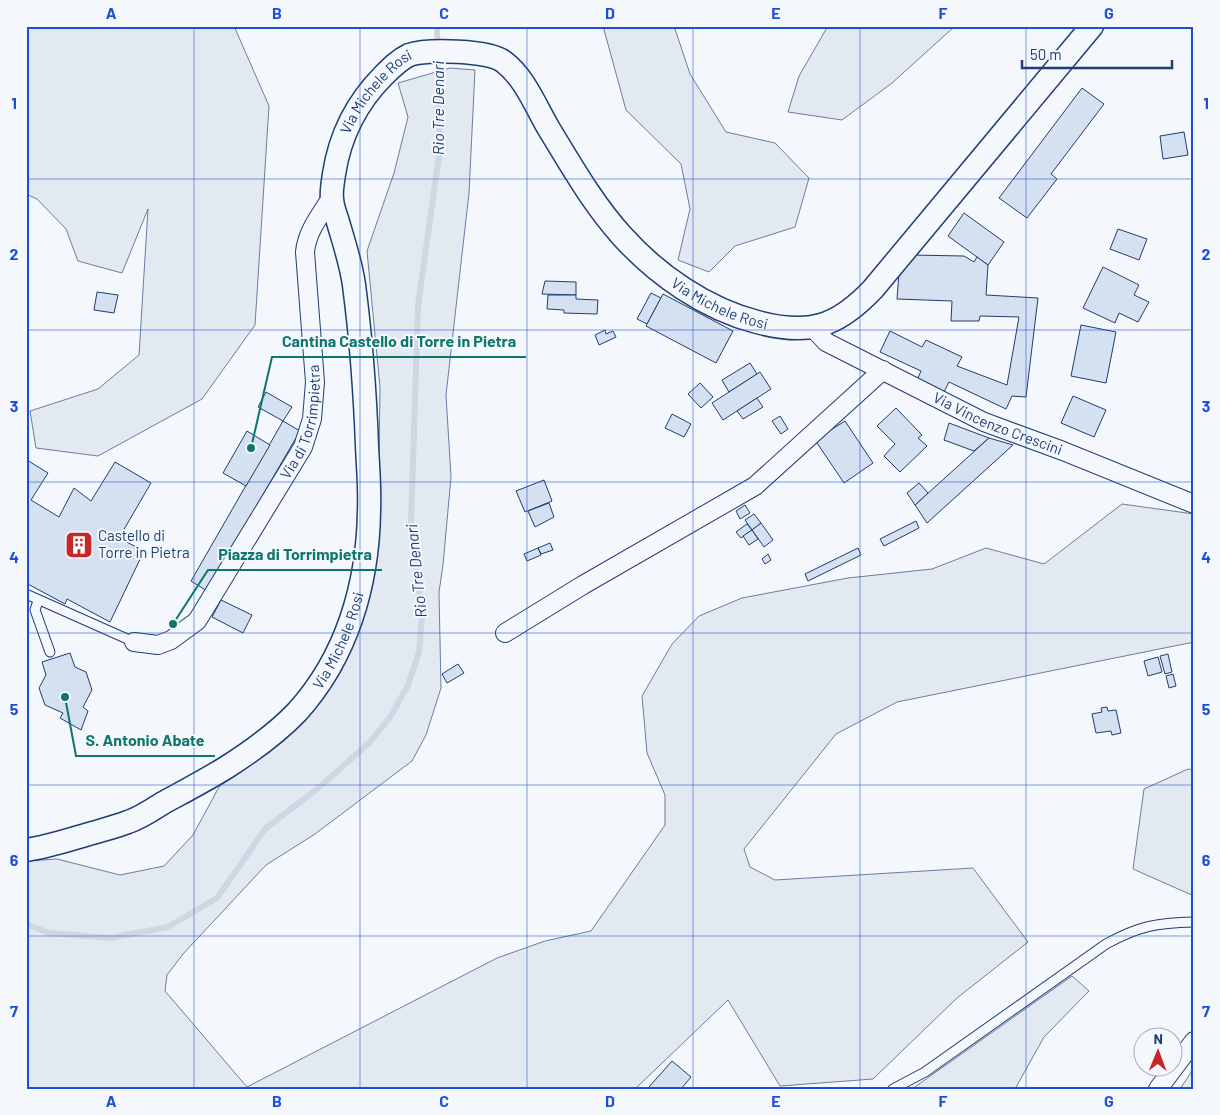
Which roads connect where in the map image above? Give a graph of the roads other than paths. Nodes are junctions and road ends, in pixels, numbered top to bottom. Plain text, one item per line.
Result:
1 (1092, 26) edge
2 (332, 198) junction
3 (812, 327) junction
4 (882, 370) junction
5 (1194, 504) edge
6 (26, 594) edge
7 (38, 601) junction
8 (505, 633) dead end
9 (134, 642) joint
10 (50, 652) dead end
11 (26, 850) edge
12 (1194, 922) edge
13 (1194, 1041) edge
14 (893, 1089) edge
15 (1158, 1089) edge

1 - 3 street, Via Michele Rosi
2 - 3 street, Via Michele Rosi
2 - 9 street, Via di Torrimpietra
2 - 11 street, Via Michele Rosi
3 - 4 street, Via Vincenzo Crescini
4 - 5 street, Via Vincenzo Crescini
4 - 8 street
6 - 7 lane
7 - 9 lane
7 - 10 lane
12 - 14 lane
13 - 15 street

